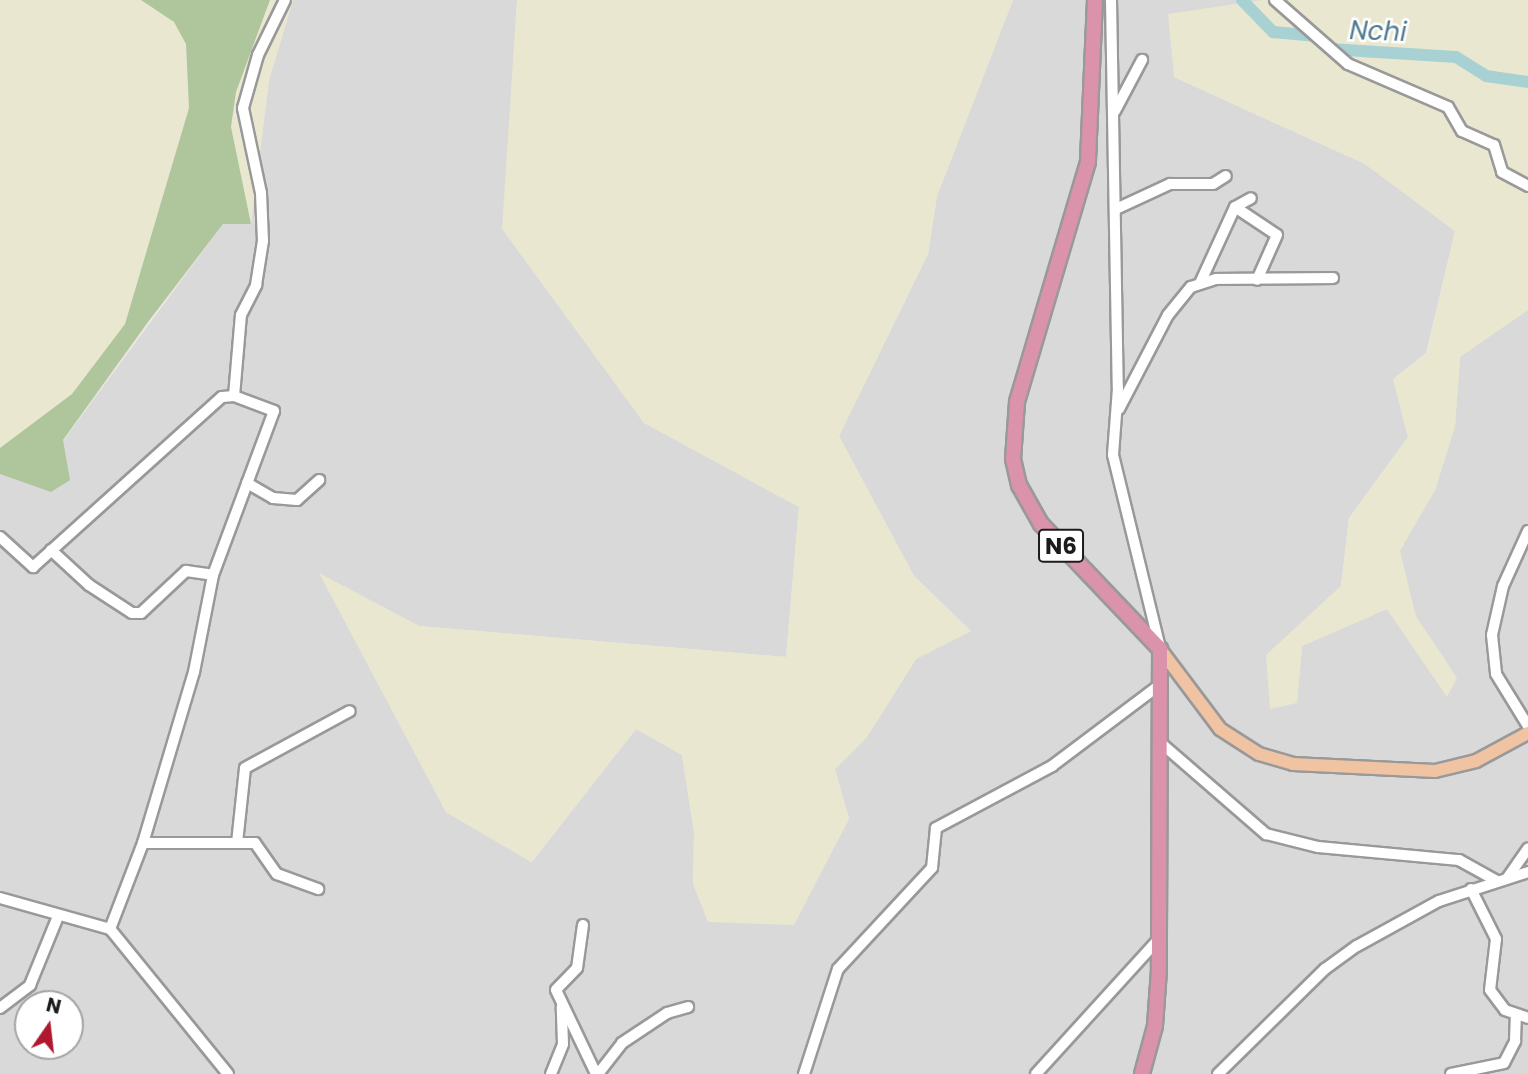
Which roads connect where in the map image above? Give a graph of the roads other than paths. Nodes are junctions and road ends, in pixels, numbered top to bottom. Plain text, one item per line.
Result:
1 (285, 0) edge
2 (1095, 0) edge
3 (1111, 0) edge
4 (1275, 0) edge
5 (1142, 60) dead end
6 (1115, 111) junction
7 (1226, 176) dead end
8 (1528, 186) edge
9 (1251, 198) dead end
10 (1235, 207) junction
11 (1116, 209) junction
12 (1333, 278) dead end
13 (1257, 280) junction
14 (1201, 281) junction
15 (234, 396) junction
16 (1117, 413) junction
17 (319, 480) dead end
18 (247, 483) junction
19 (1528, 531) edge
20 (0, 537) edge
21 (51, 550) junction
22 (213, 575) junction
23 (1160, 649) junction
24 (1162, 684) junction
25 (350, 711) dead end
26 (1528, 726) edge
27 (1528, 733) edge
28 (1162, 744) junction
29 (237, 843) junction
30 (144, 844) junction
31 (1528, 848) edge
32 (1528, 872) edge
33 (1503, 879) junction
34 (318, 889) dead end
35 (1471, 890) junction
36 (0, 898) edge
37 (57, 919) junction
38 (583, 925) dead end
39 (110, 929) junction
40 (1159, 939) junction
41 (562, 1004) junction
42 (688, 1007) dead end
43 (0, 1008) edge
44 (1516, 1017) junction
45 (1528, 1018) edge
46 (228, 1074) edge
47 (551, 1074) edge
48 (597, 1074) edge
49 (804, 1074) edge
50 (1036, 1074) edge
51 (1142, 1074) edge
52 (1218, 1074) edge
53 (1451, 1074) edge

1 - 15 street
2 - 23 highway, N6
3 - 6 street
4 - 8 street
5 - 6 street
6 - 11 street
7 - 11 street
9 - 10 street
10 - 13 street
10 - 14 street
11 - 16 street
12 - 13 street
13 - 14 street
14 - 16 street
15 - 18 street
15 - 21 street
16 - 23 street
17 - 18 street
18 - 22 street
19 - 26 street
20 - 21 street
21 - 22 street
22 - 30 street
23 - 24 highway
23 - 27 main road
24 - 28 highway
24 - 49 street
25 - 29 street
28 - 33 street
28 - 40 highway
29 - 30 street
29 - 34 street
30 - 39 street
31 - 33 street
32 - 33 street
33 - 35 street
35 - 44 street
35 - 52 street
36 - 37 street
37 - 39 street
37 - 43 street
38 - 41 street
39 - 46 street
40 - 50 street
40 - 51 highway
41 - 47 street
41 - 48 street
42 - 48 street
44 - 45 street
44 - 53 street

